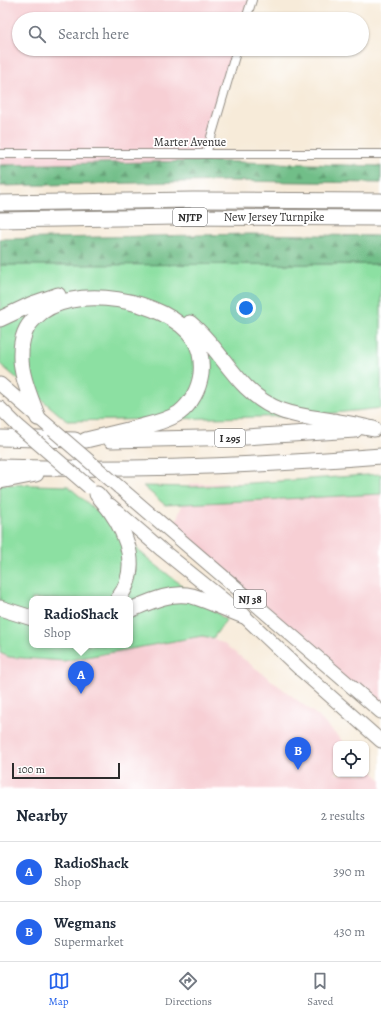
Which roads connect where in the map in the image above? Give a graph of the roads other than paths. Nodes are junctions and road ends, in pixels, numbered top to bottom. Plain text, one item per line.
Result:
1 (252, 0) edge
2 (248, 12) edge
3 (235, 56) edge
4 (0, 154) edge
5 (206, 154) junction
6 (381, 154) edge
7 (381, 201) edge
8 (0, 203) edge
9 (381, 218) edge
10 (0, 220) edge
11 (0, 319) edge
12 (0, 384) edge
13 (0, 408) edge
14 (38, 418) junction
15 (377, 428) edge
16 (0, 438) edge
17 (86, 440) junction
18 (381, 456) edge
19 (0, 467) edge
20 (65, 469) junction
21 (0, 481) edge
22 (93, 491) junction
23 (120, 596) edge
24 (0, 608) edge
25 (133, 609) edge
26 (0, 615) edge
27 (244, 616) junction
28 (29, 617) edge
29 (29, 623) edge
30 (381, 712) edge
31 (381, 741) edge

1 - 2 street
3 - 5 street
4 - 5 street, Marter Avenue
5 - 6 street, Marter Avenue
7 - 8 highway, New Jersey Turnpike / NJTP
9 - 10 highway, New Jersey Turnpike / NJTP
11 - 15 highway
12 - 14 highway, NJ 38
13 - 22 highway, NJ 38, bridge
14 - 17 highway
14 - 30 highway, NJ 38, bridge
15 - 17 highway, I 295
16 - 17 highway, I 295
18 - 20 highway, I 295
19 - 20 highway, I 295
20 - 21 highway
22 - 23 highway
22 - 27 highway, NJ 38
24 - 28 highway
25 - 27 highway
26 - 29 highway
27 - 31 highway, NJ 38

